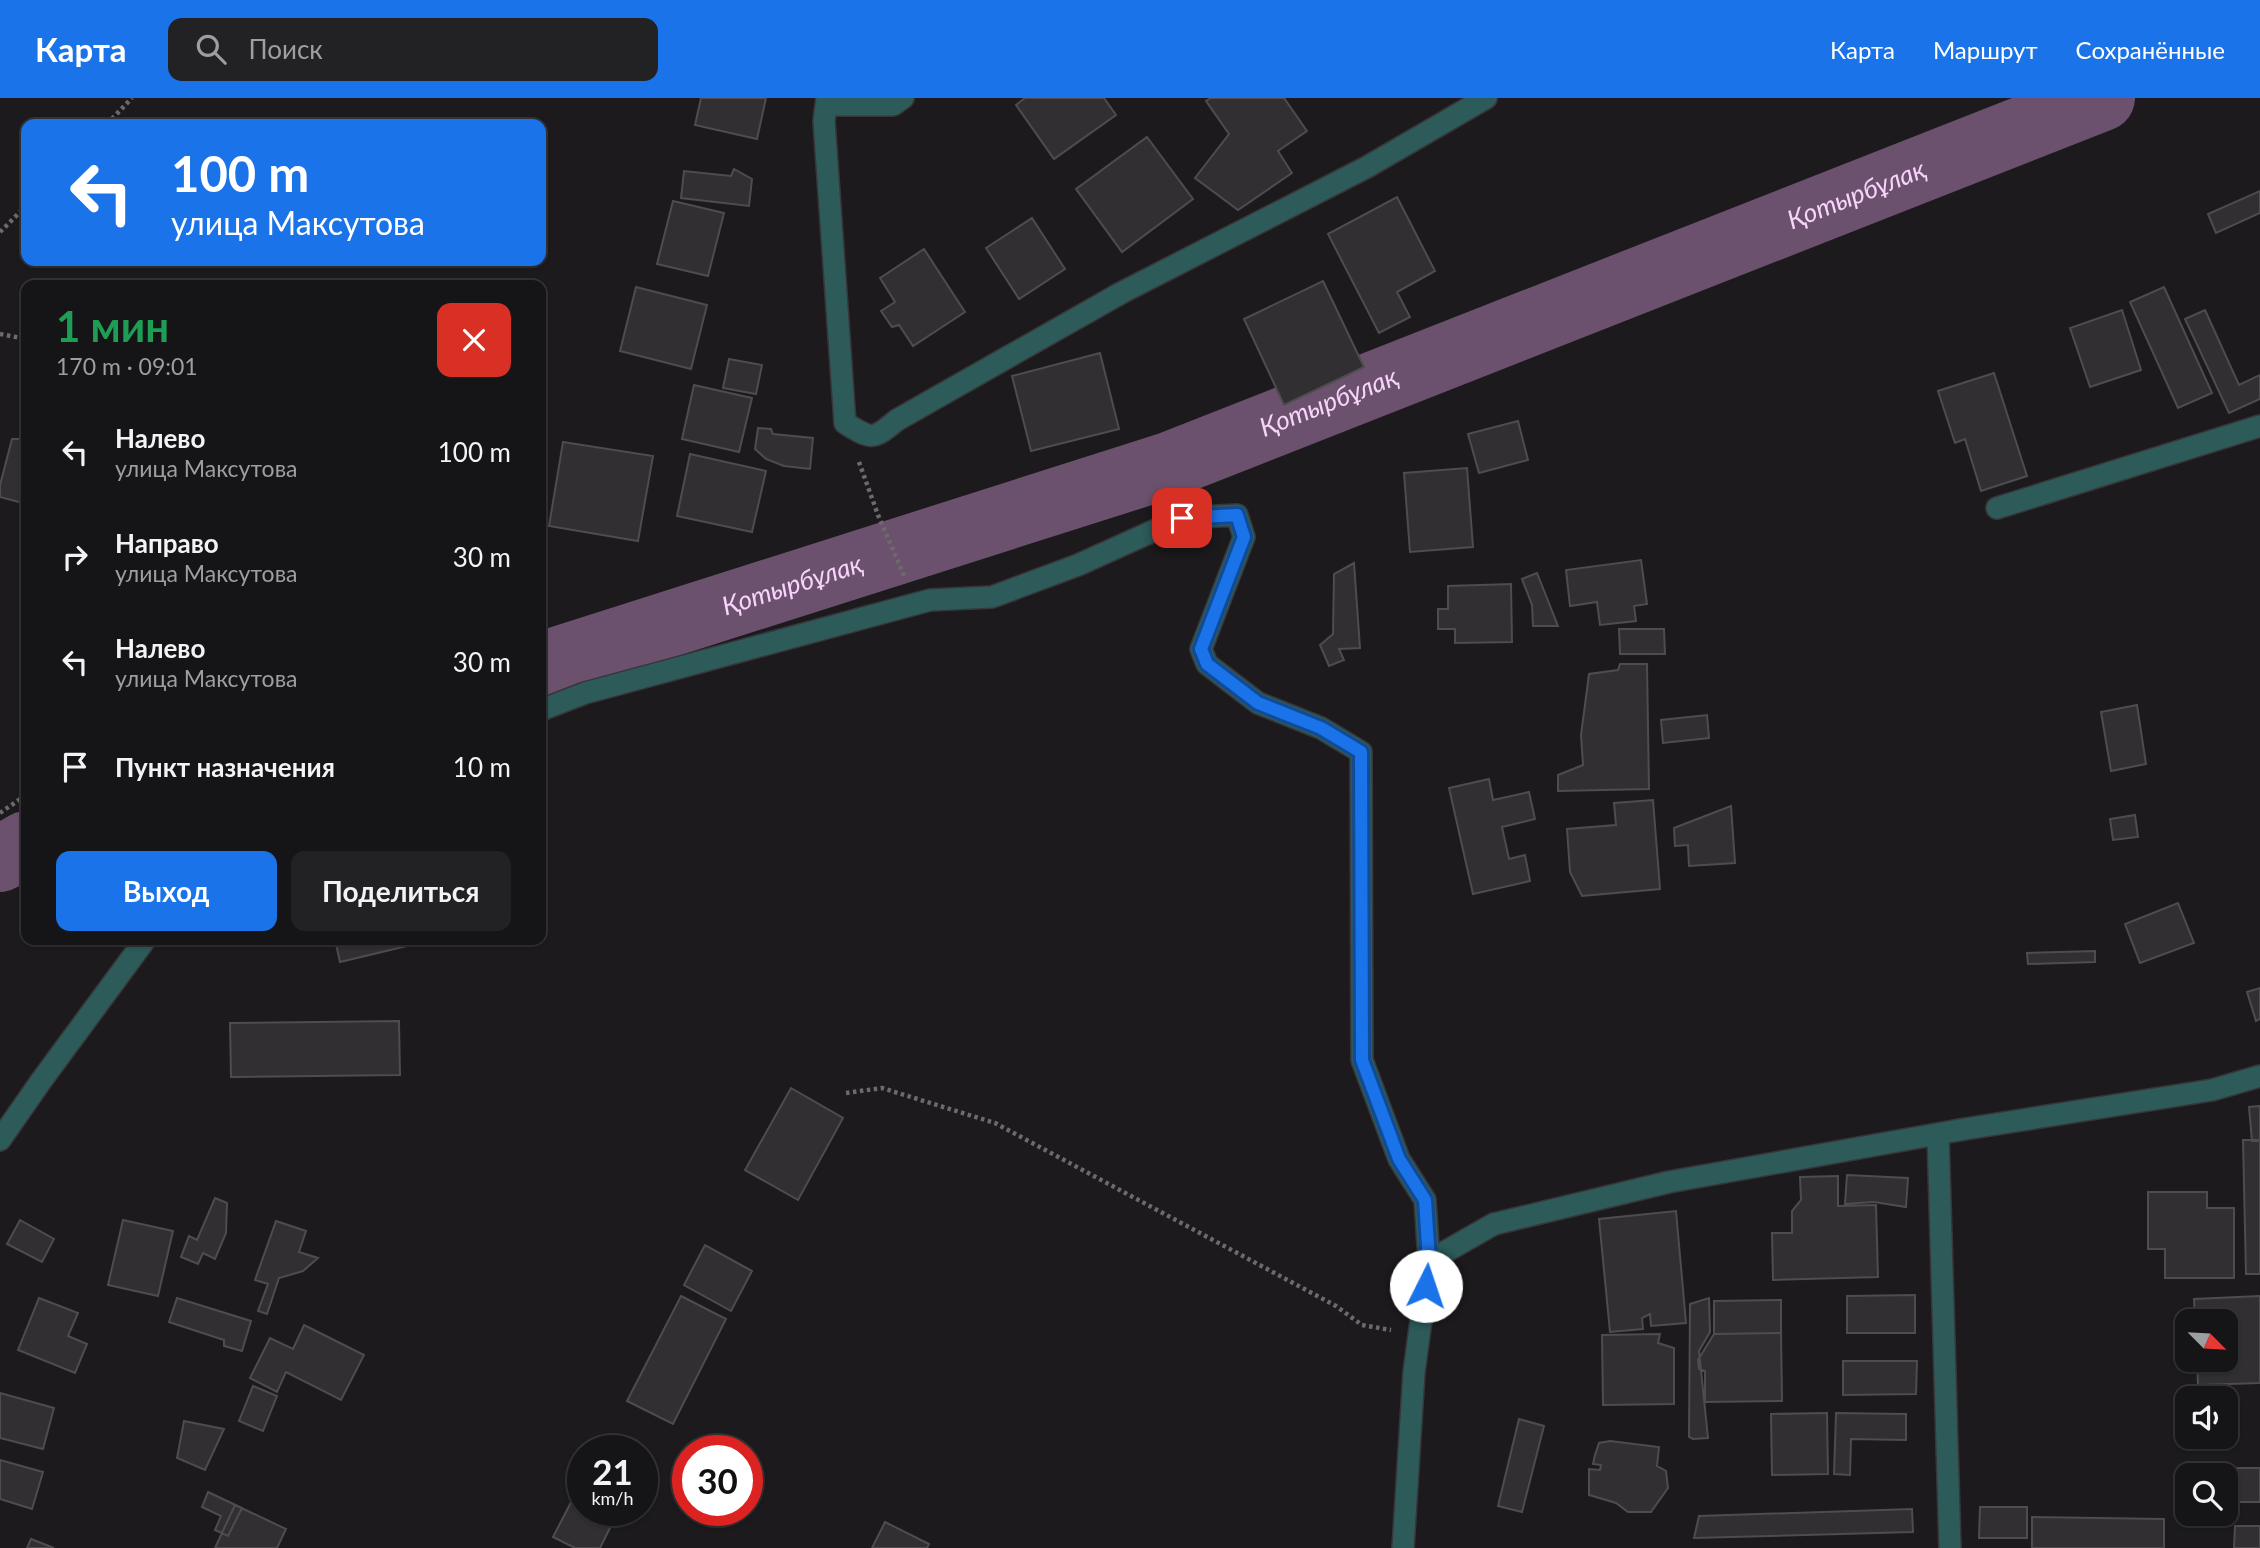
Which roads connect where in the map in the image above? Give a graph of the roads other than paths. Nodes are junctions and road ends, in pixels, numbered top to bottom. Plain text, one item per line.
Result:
1 (903, 98) edge
2 (1486, 98) edge
3 (827, 102) edge
4 (2260, 426) edge
5 (1997, 508) dead end
6 (546, 708) edge
7 (141, 945) edge
8 (2260, 1076) edge
9 (1938, 1134) junction
10 (0, 1140) edge
11 (1429, 1261) junction
12 (1404, 1548) edge
13 (1950, 1548) edge

1 - 3 street
2 - 3 street
4 - 5 street
6 - 11 street
7 - 10 street
8 - 9 street
9 - 11 street
9 - 13 street
11 - 12 street

